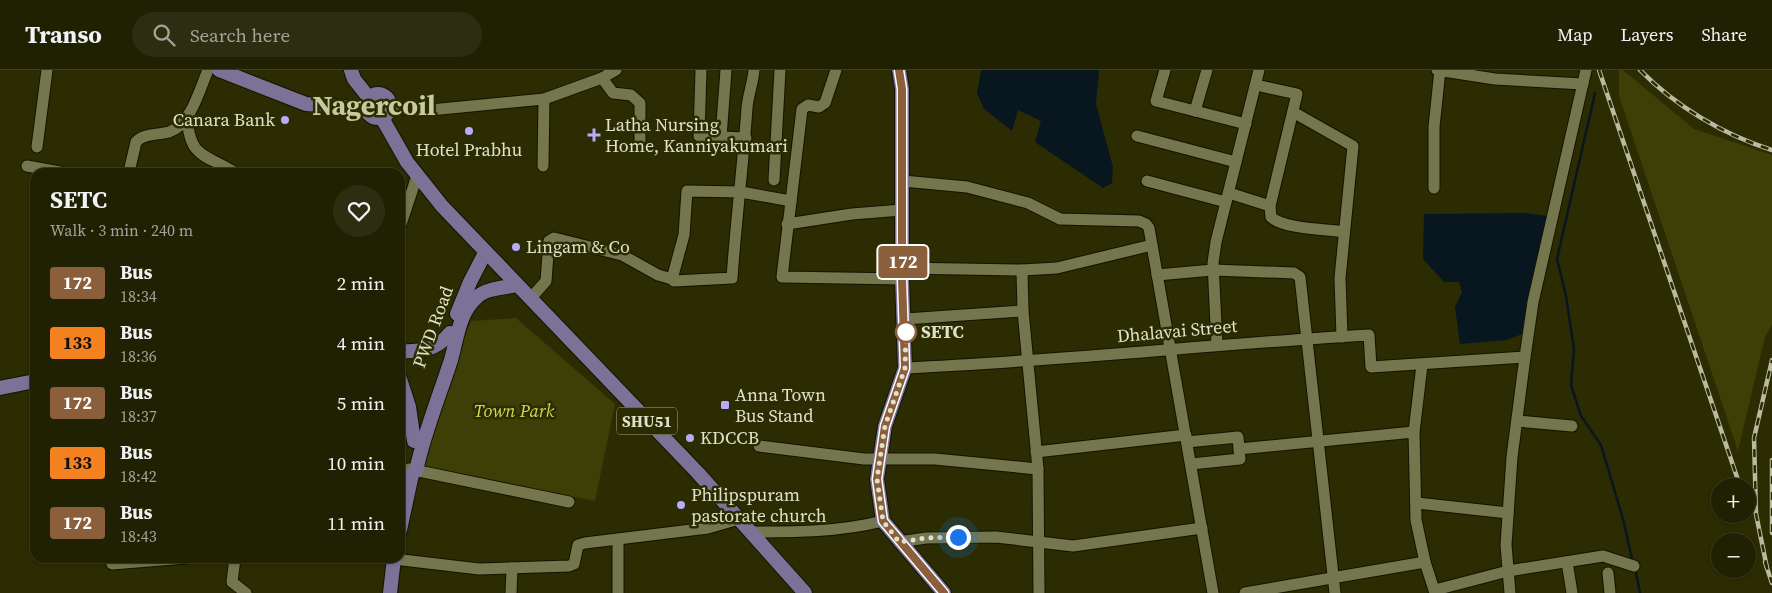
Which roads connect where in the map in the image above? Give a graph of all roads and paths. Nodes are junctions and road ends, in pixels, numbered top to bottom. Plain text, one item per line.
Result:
1 (47, 70) edge
2 (208, 70) edge
3 (219, 70) edge
4 (351, 70) edge
5 (701, 70) edge
6 (726, 70) edge
7 (754, 70) edge
8 (780, 70) edge
9 (836, 70) edge
10 (899, 70) edge
11 (1165, 70) edge
12 (1207, 70) edge
13 (1259, 70) edge
14 (1439, 70) edge
15 (1586, 70) edge
16 (614, 71) edge
17 (602, 78) junction
18 (1583, 84) junction
19 (1256, 85) junction
20 (544, 99) junction
21 (367, 103) junction
22 (1195, 111) junction
23 (1293, 112) junction
24 (386, 113) junction
25 (187, 117) junction
26 (1246, 124) junction
27 (1137, 136) dead end
28 (721, 138) junction
29 (746, 138) junction
30 (640, 140) dead end
31 (37, 147) dead end
32 (1236, 162) junction
33 (27, 166) dead end
34 (543, 166) dead end
35 (38, 168) edge
36 (130, 168) edge
37 (227, 168) edge
38 (417, 176) junction
39 (774, 180) dead end
40 (903, 181) junction
41 (1147, 182) dead end
42 (1434, 188) dead end
43 (740, 192) junction
44 (1227, 197) junction
45 (791, 201) junction
46 (1270, 206) junction
47 (902, 210) junction
48 (405, 212) edge
49 (787, 224) junction
50 (1344, 232) junction
51 (1152, 245) junction
52 (485, 253) junction
53 (1022, 270) junction
54 (1213, 270) junction
55 (902, 273) junction
56 (1158, 275) junction
57 (672, 279) junction
58 (517, 285) junction
59 (531, 298) junction
60 (1023, 311) junction
61 (905, 319) junction
62 (450, 333) junction
63 (1342, 337) junction
64 (1306, 341) junction
65 (1217, 345) junction
66 (1172, 348) junction
67 (405, 351) edge
68 (1525, 357) junction
69 (1028, 363) junction
70 (1422, 365) junction
71 (905, 368) junction
72 (30, 382) edge
73 (0, 388) edge
74 (405, 395) edge
75 (1517, 421) junction
76 (1572, 426) dead end
77 (1414, 432) junction
78 (1187, 438) junction
79 (414, 441) junction
80 (1318, 441) junction
81 (759, 446) dead end
82 (1239, 449) junction
83 (1036, 452) junction
84 (879, 458) junction
85 (1191, 464) junction
86 (1038, 469) junction
87 (412, 471) junction
88 (569, 502) dead end
89 (1418, 503) junction
90 (405, 505) edge
91 (1508, 513) junction
92 (739, 519) junction
93 (883, 521) junction
94 (1202, 528) junction
95 (750, 532) junction
96 (618, 540) junction
97 (899, 542) junction
98 (1040, 543) junction
99 (405, 559) edge
100 (1425, 562) junction
101 (1567, 562) junction
102 (112, 563) edge
103 (124, 563) edge
104 (234, 563) edge
105 (393, 563) edge
106 (1634, 566) dead end
107 (512, 568) junction
108 (1508, 572) junction
109 (1608, 573) dead end
110 (1332, 577) junction
111 (1435, 592) edge
112 (246, 593) edge
113 (390, 593) edge
114 (510, 593) edge
115 (618, 593) edge
116 (805, 593) edge
117 (944, 593) edge
118 (1040, 593) edge
119 (1213, 593) edge
120 (1245, 593) edge
121 (1335, 593) edge
122 (1510, 593) edge
123 (1572, 593) edge
124 (1610, 593) edge

1 - 31 street
2 - 25 street
3 - 21 main road
4 - 21 main road
5 - 28 street
6 - 28 street
7 - 29 street
8 - 39 street
9 - 45 street
10 - 40 main road
11 - 22 street
12 - 22 street
13 - 19 street
14 - 18 street
14 - 42 street
15 - 18 street
16 - 17 street
17 - 20 street
17 - 30 street
18 - 68 street
19 - 23 street
19 - 26 street
20 - 24 street
20 - 34 street
21 - 24 main road
21 - 24 main road
22 - 26 street
23 - 46 street
23 - 50 street
24 - 38 main road, SHU51
25 - 36 street
25 - 37 street
26 - 32 street
27 - 32 street
28 - 29 street
29 - 43 street
32 - 44 street
33 - 35 street
38 - 48 street
38 - 52 main road, SHU51
40 - 47 main road
40 - 51 street
41 - 44 street
43 - 45 street
43 - 57 street
43 - 57 street
44 - 46 street
44 - 54 street
45 - 49 street
46 - 50 street
47 - 49 street
47 - 55 main road
49 - 55 street
50 - 63 street
51 - 53 street
51 - 56 street
52 - 58 main road, SHU51
52 - 62 main road, PWD Road
53 - 55 street
53 - 60 street
54 - 56 street
54 - 64 street
54 - 65 street
55 - 61 main road
56 - 66 street
57 - 59 street
58 - 59 main road, SHU51
58 - 87 main road, PWD Road
59 - 92 main road, SHU51
60 - 61 street
60 - 69 street
61 - 71 main road
62 - 67 main road
62 - 79 main road, PWD Road
63 - 64 street, Dhalavai Street
63 - 70 street, Dhalavai Street
64 - 65 street, Dhalavai Street
64 - 80 street
65 - 66 street, Dhalavai Street
66 - 69 street, Dhalavai Street
66 - 78 street
68 - 70 street
68 - 75 street
69 - 71 street, Dhalavai Street
69 - 83 street
70 - 77 street
71 - 84 main road
72 - 73 main road
74 - 79 main road
75 - 76 street
75 - 91 street
77 - 80 street
77 - 89 street
78 - 82 street
78 - 83 street
78 - 85 street
79 - 87 main road, PWD Road
80 - 82 street
80 - 110 street
81 - 84 street
82 - 85 street
83 - 86 street
84 - 86 street
84 - 93 main road
85 - 94 street
86 - 98 street
87 - 88 street
87 - 90 main road, PWD Road
89 - 91 street
89 - 100 street
91 - 108 street
92 - 95 main road, SHU51
92 - 96 street
93 - 95 street
93 - 97 main road
94 - 98 street
94 - 119 street
95 - 116 main road, SHU51
96 - 107 street
96 - 115 street
97 - 98 street
97 - 117 main road
98 - 118 street
99 - 107 street
100 - 110 street
100 - 111 street
101 - 106 street
101 - 108 street
101 - 123 street
102 - 103 street
104 - 112 street
105 - 113 main road
107 - 114 street
108 - 111 street
108 - 122 street
109 - 124 street
110 - 120 street
110 - 121 street

